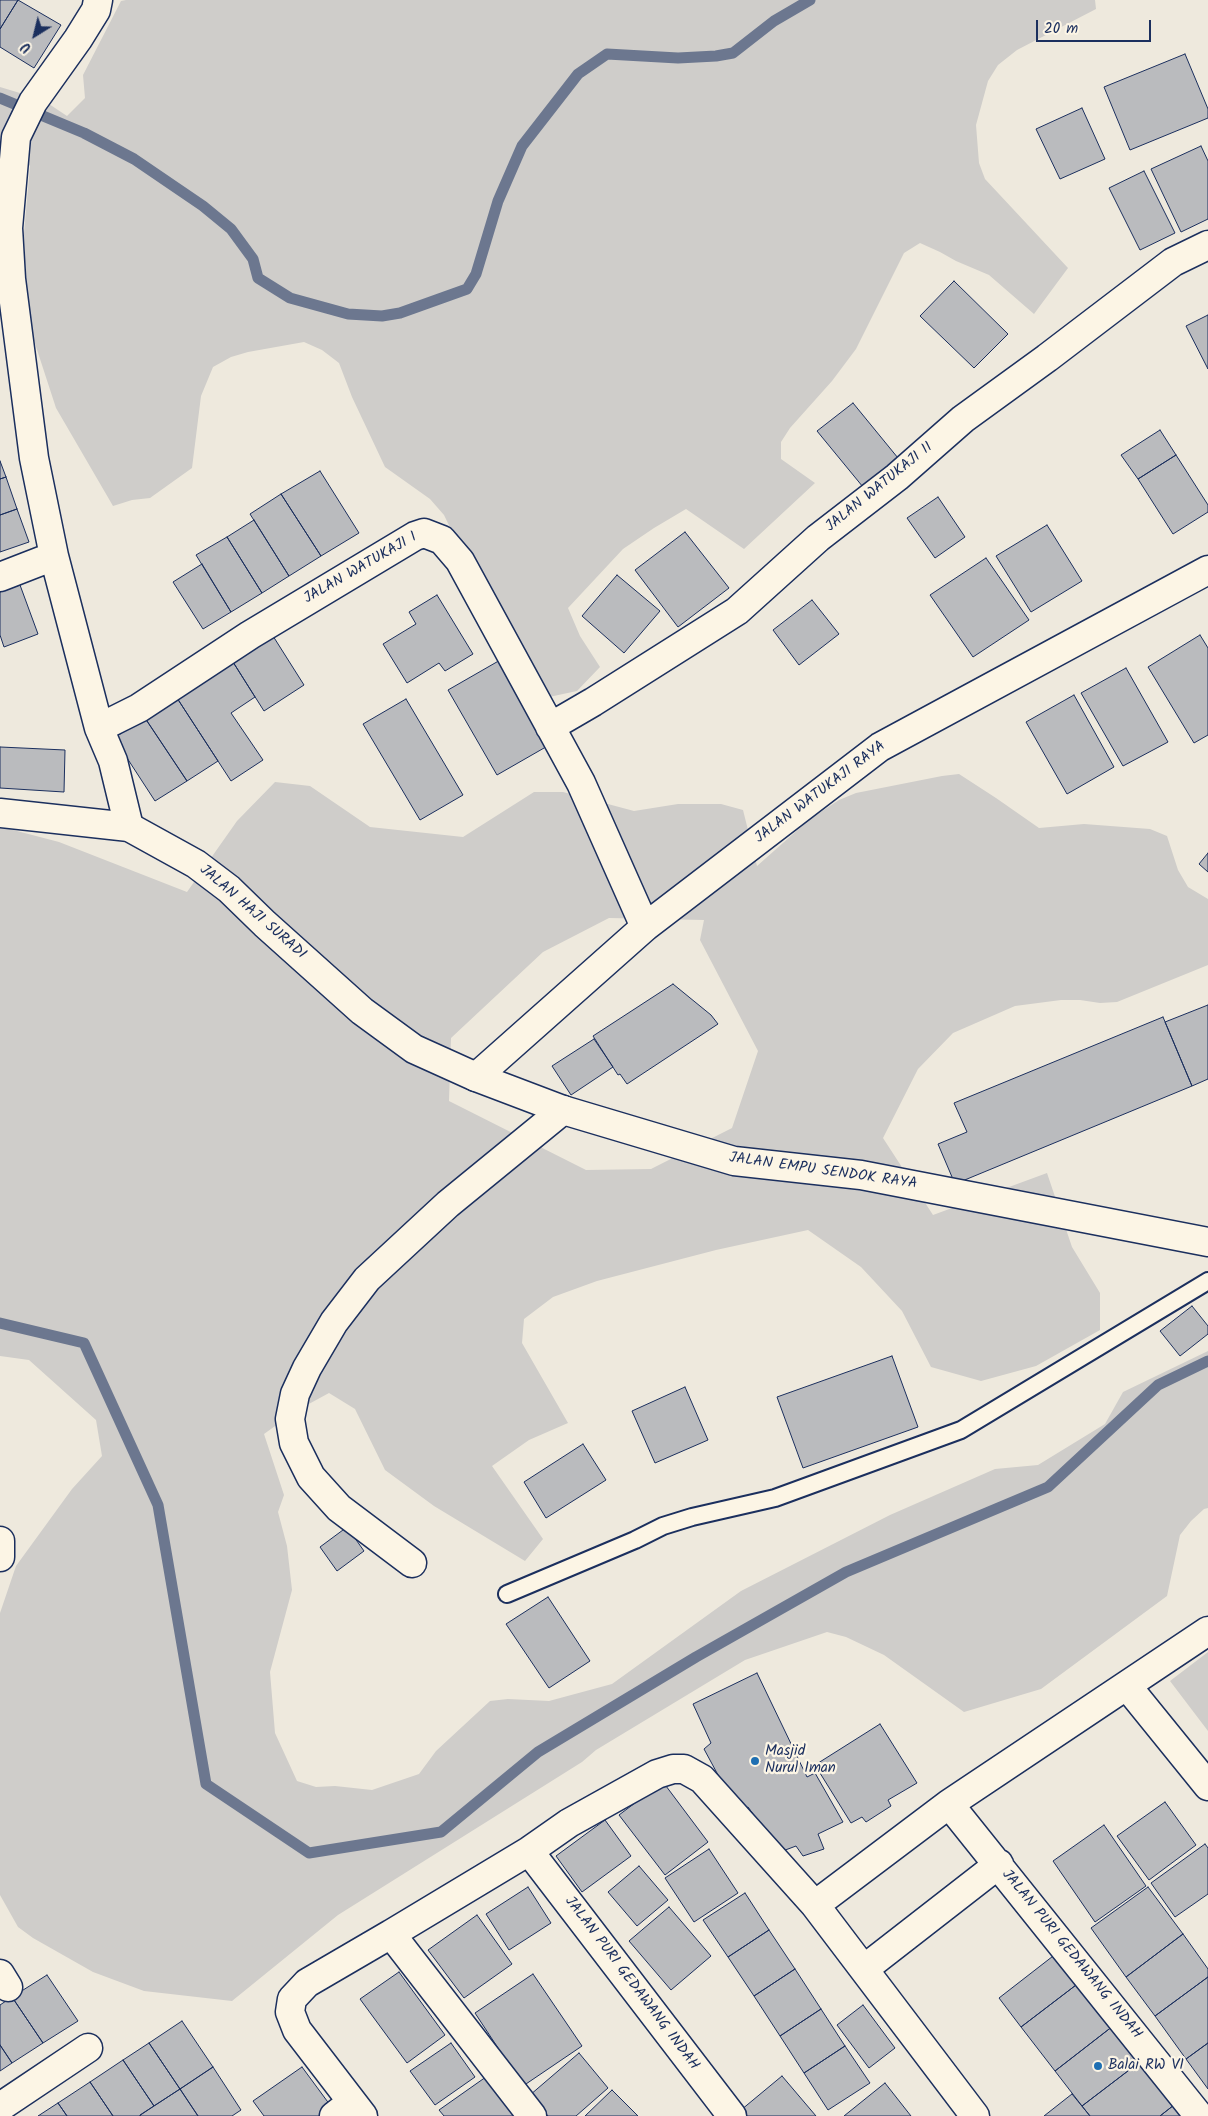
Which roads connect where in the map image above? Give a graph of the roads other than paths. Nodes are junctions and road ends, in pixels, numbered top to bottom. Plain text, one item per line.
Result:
1 (98, 0) edge
2 (1208, 245) edge
3 (54, 556) junction
4 (1208, 570) edge
5 (0, 577) edge
6 (550, 727) junction
7 (99, 728) junction
8 (0, 813) edge
9 (129, 827) junction
10 (645, 927) junction
11 (476, 1077) junction
12 (563, 1110) junction
13 (1208, 1242) edge
14 (1208, 1281) edge
15 (0, 1541) edge
16 (0, 1556) edge
17 (412, 1563) dead end
18 (507, 1594) dead end
19 (1208, 1632) edge
20 (1127, 1686) junction
21 (1208, 1786) edge
22 (949, 1804) junction
23 (529, 1851) junction
24 (999, 1864) junction
25 (815, 1905) junction
26 (391, 1934) junction
27 (864, 1969) junction
28 (88, 2048) dead end
29 (0, 2107) edge
30 (350, 2111) edge
31 (532, 2116) edge
32 (732, 2116) edge
33 (975, 2116) edge
34 (1200, 2116) edge

1 - 3 street
2 - 6 street, JALAN WATUKAJI II
3 - 5 street
3 - 7 street
4 - 10 street, JALAN WATUKAJI RAYA
6 - 7 street, JALAN WATUKAJI I
6 - 10 street, JALAN WATUKAJI I
7 - 9 street
8 - 9 street, JALAN HAJI SURADI
9 - 11 street, JALAN HAJI SURADI
10 - 11 street, JALAN WATUKAJI RAYA
11 - 12 street, JALAN EMPU SENDOK RAYA
12 - 13 street, JALAN EMPU SENDOK RAYA
12 - 17 street
14 - 18 lane
15 - 16 street
19 - 20 street
20 - 21 street
20 - 22 street
22 - 24 street, JALAN PURI GEDAWANG INDAH
22 - 25 street
23 - 25 street
23 - 26 street
23 - 32 street, JALAN PURI GEDAWANG INDAH
24 - 27 street, JALAN PURI GEDAWANG INDAH
24 - 34 street, JALAN PURI GEDAWANG INDAH
25 - 27 street
26 - 30 street
26 - 31 street
27 - 33 street
28 - 29 street

